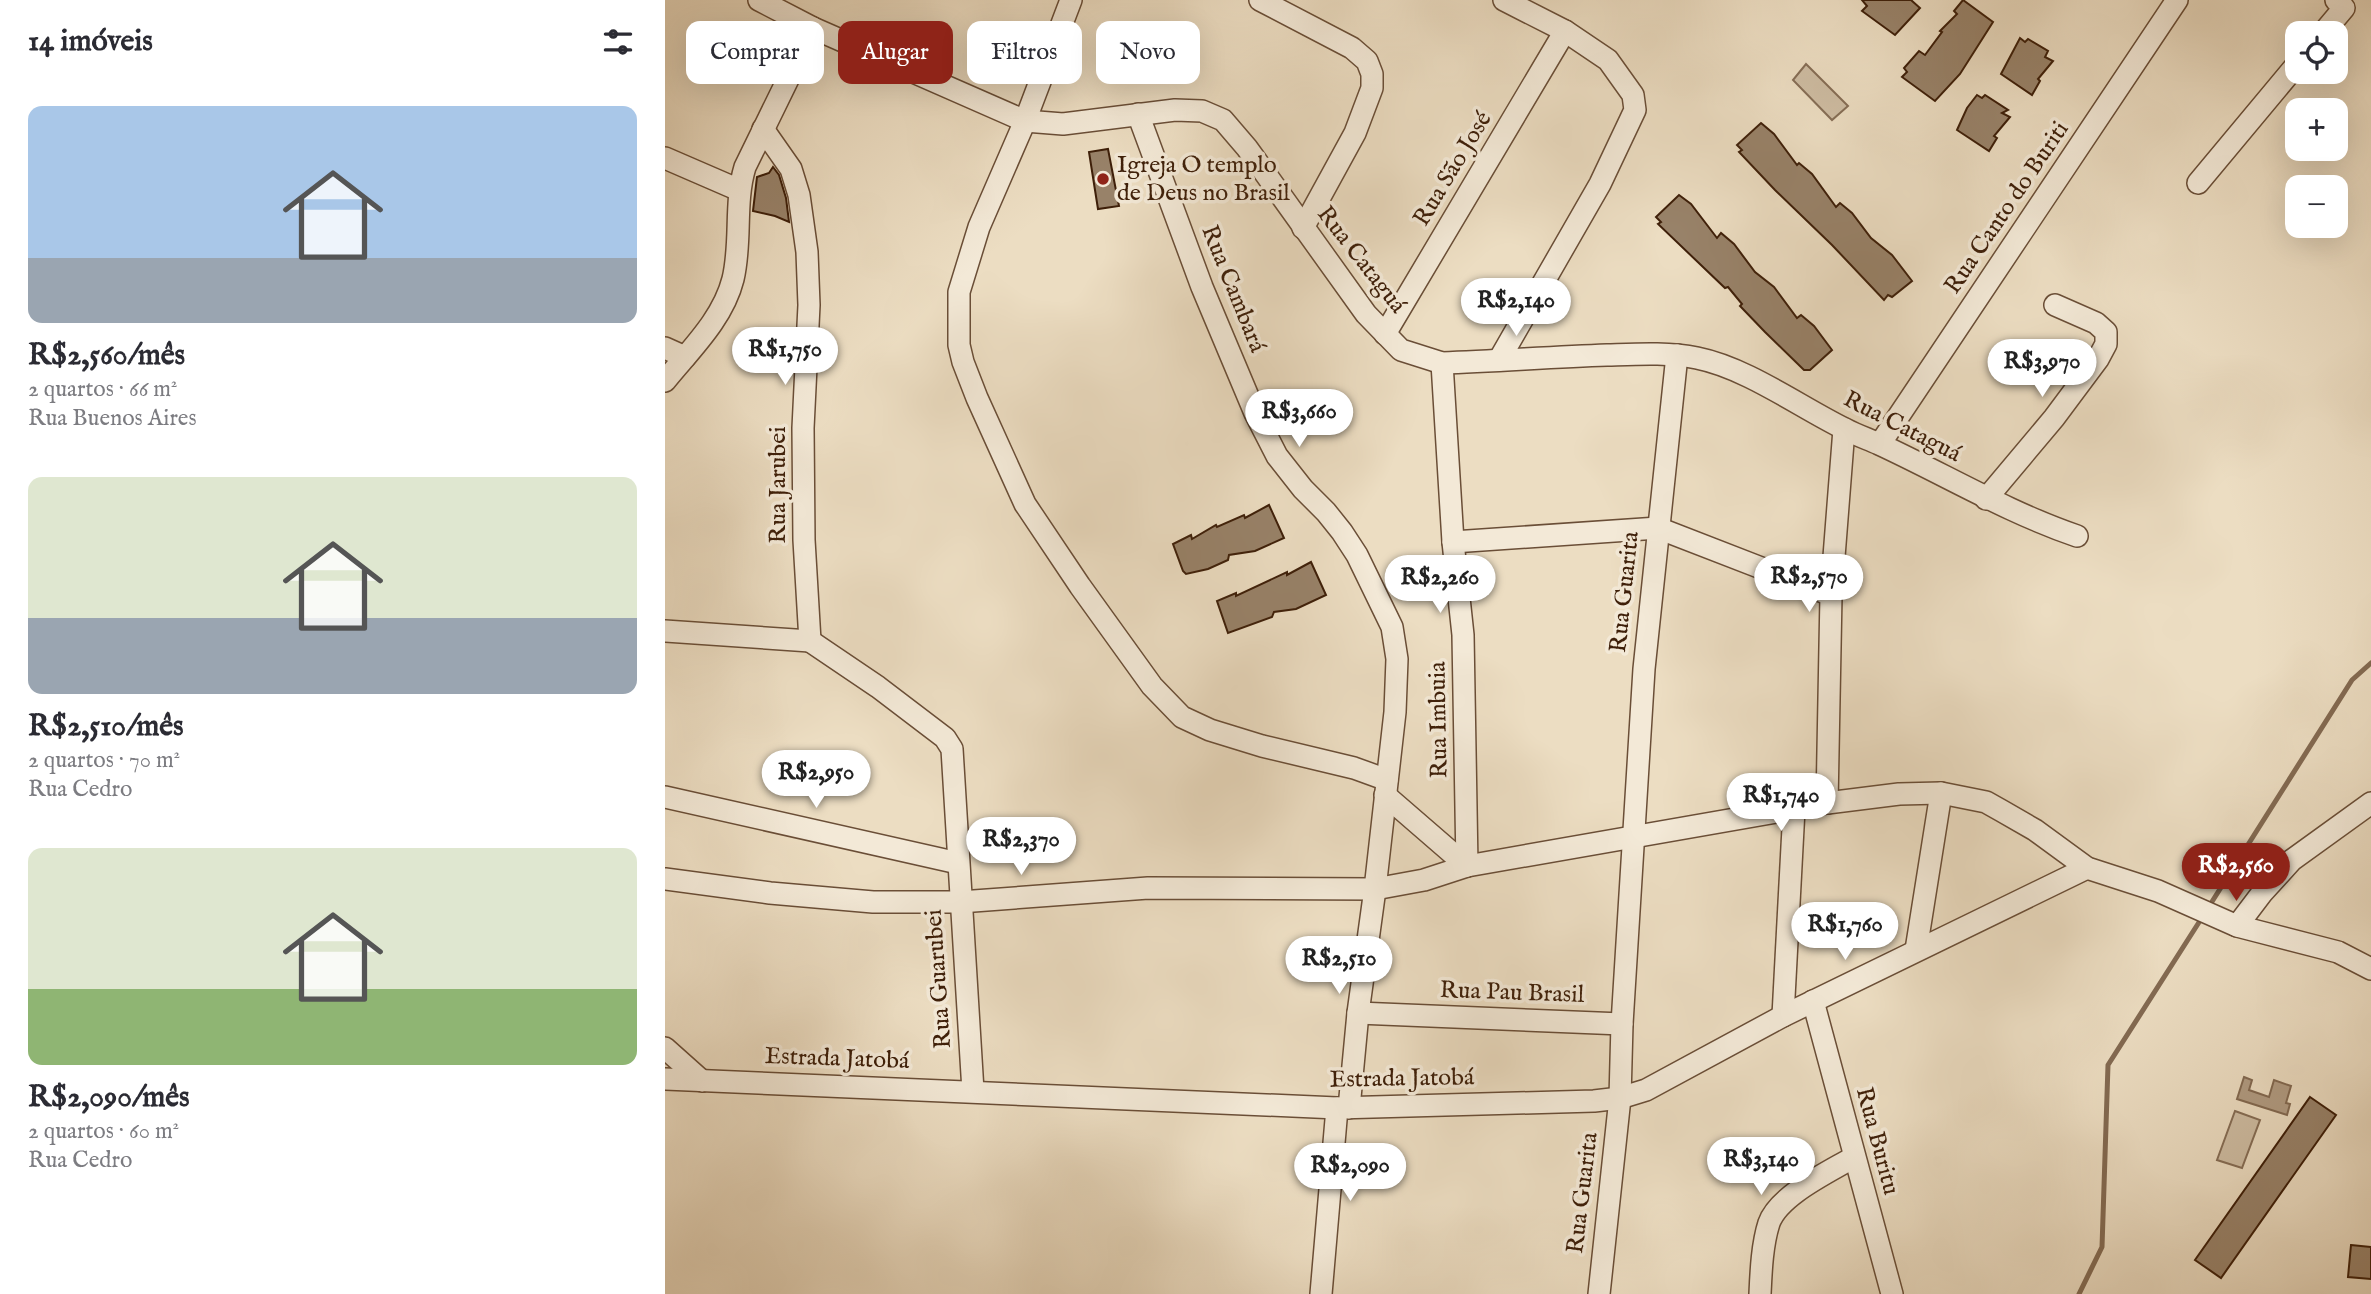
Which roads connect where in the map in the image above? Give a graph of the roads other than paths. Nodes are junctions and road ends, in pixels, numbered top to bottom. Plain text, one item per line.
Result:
1 (759, 0) edge
2 (1071, 0) edge
3 (1260, 0) edge
4 (1504, 0) edge
5 (2177, 0) edge
6 (2340, 4) edge
7 (800, 21) edge
8 (2330, 21) edge
9 (1565, 31) junction
10 (824, 33) edge
11 (2285, 79) edge
12 (785, 84) edge
13 (1138, 114) junction
14 (1025, 121) junction
15 (763, 129) junction
16 (665, 158) edge
17 (2198, 183) dead end
18 (739, 190) junction
19 (1303, 228) junction
20 (2055, 305) dead end
21 (1385, 334) junction
22 (665, 348) edge
23 (1677, 355) junction
24 (685, 357) junction
25 (1499, 360) junction
26 (1442, 363) junction
27 (665, 381) edge
28 (1843, 429) junction
29 (1880, 444) junction
30 (1986, 499) junction
31 (1658, 528) junction
32 (2077, 536) dead end
33 (1453, 542) junction
34 (1831, 595) junction
35 (665, 631) edge
36 (810, 641) junction
37 (1386, 787) junction
38 (1941, 793) junction
39 (665, 797) edge
40 (1827, 803) junction
41 (2371, 803) edge
42 (1794, 809) junction
43 (1635, 836) junction
44 (958, 863) junction
45 (1467, 866) junction
46 (2087, 868) junction
47 (665, 879) edge
48 (1375, 889) junction
49 (960, 902) junction
50 (2237, 926) junction
51 (1916, 950) junction
52 (2371, 968) edge
53 (1813, 1001) junction
54 (1358, 1013) junction
55 (1783, 1016) junction
56 (1622, 1024) junction
57 (665, 1048) edge
58 (665, 1079) edge
59 (702, 1081) junction
60 (973, 1091) junction
61 (1620, 1098) junction
62 (1343, 1108) junction
63 (1854, 1157) junction
64 (1321, 1294) edge
65 (1599, 1294) edge
66 (1760, 1294) edge
67 (1892, 1294) edge

1 - 7 street, Rua Cataguá
2 - 14 street
3 - 19 street
4 - 9 street
5 - 29 street, Rua Canto do Buriti
6 - 8 street
9 - 21 street, Rua São José
9 - 25 street
10 - 14 street, Rua Cataguá
11 - 17 street
12 - 15 street
13 - 14 street, Rua Cataguá
13 - 19 street, Rua Cataguá
13 - 37 street, Rua Cambará
14 - 37 street
15 - 18 street
15 - 36 street, Rua Jarubei
16 - 18 street
18 - 24 street
19 - 21 street, Rua Cataguá
20 - 30 street
21 - 26 street, Rua Cataguá
22 - 24 street
23 - 25 street, Rua Cataguá
23 - 28 street, Rua Cataguá
23 - 31 street, Rua Guarita
24 - 27 street
25 - 26 street, Rua Cataguá
26 - 33 street, Rua Imbuia
28 - 29 street, Rua Cataguá
28 - 34 street
29 - 30 street, Rua Cataguá
30 - 32 street, Rua Cataguá
31 - 33 street
31 - 34 street
31 - 43 street, Rua Guarita
33 - 45 street, Rua Imbuia
34 - 40 street
35 - 36 street
36 - 44 street, Rua Guarubei
37 - 45 street
37 - 48 street, Rua Cambará
38 - 40 street
38 - 46 street
38 - 51 street
39 - 44 street
40 - 42 street
41 - 50 street
42 - 43 street
42 - 55 street
43 - 45 street
43 - 56 street, Rua Guarita
44 - 49 street, Rua Guarubei
45 - 48 street
46 - 50 street
46 - 51 street, Estrada Jatobá
47 - 49 street
48 - 49 street
48 - 54 street, Rua Cambará
49 - 60 street, Rua Guarubei
50 - 52 street
51 - 53 street, Estrada Jatobá
53 - 55 street, Estrada Jatobá
53 - 63 street, Rua Buritu
54 - 56 street, Rua Pau Brasil
54 - 62 street, Rua Cambará
55 - 61 street, Estrada Jatobá
56 - 61 street, Rua Guarita
57 - 59 street
58 - 59 street, Estrada Jatobá
59 - 60 street, Estrada Jatobá
60 - 62 street, Estrada Jatobá
61 - 62 street, Estrada Jatobá
61 - 65 street, Rua Guarita
62 - 64 street, Rua Cambará
63 - 66 street
63 - 67 street, Rua Buritu

